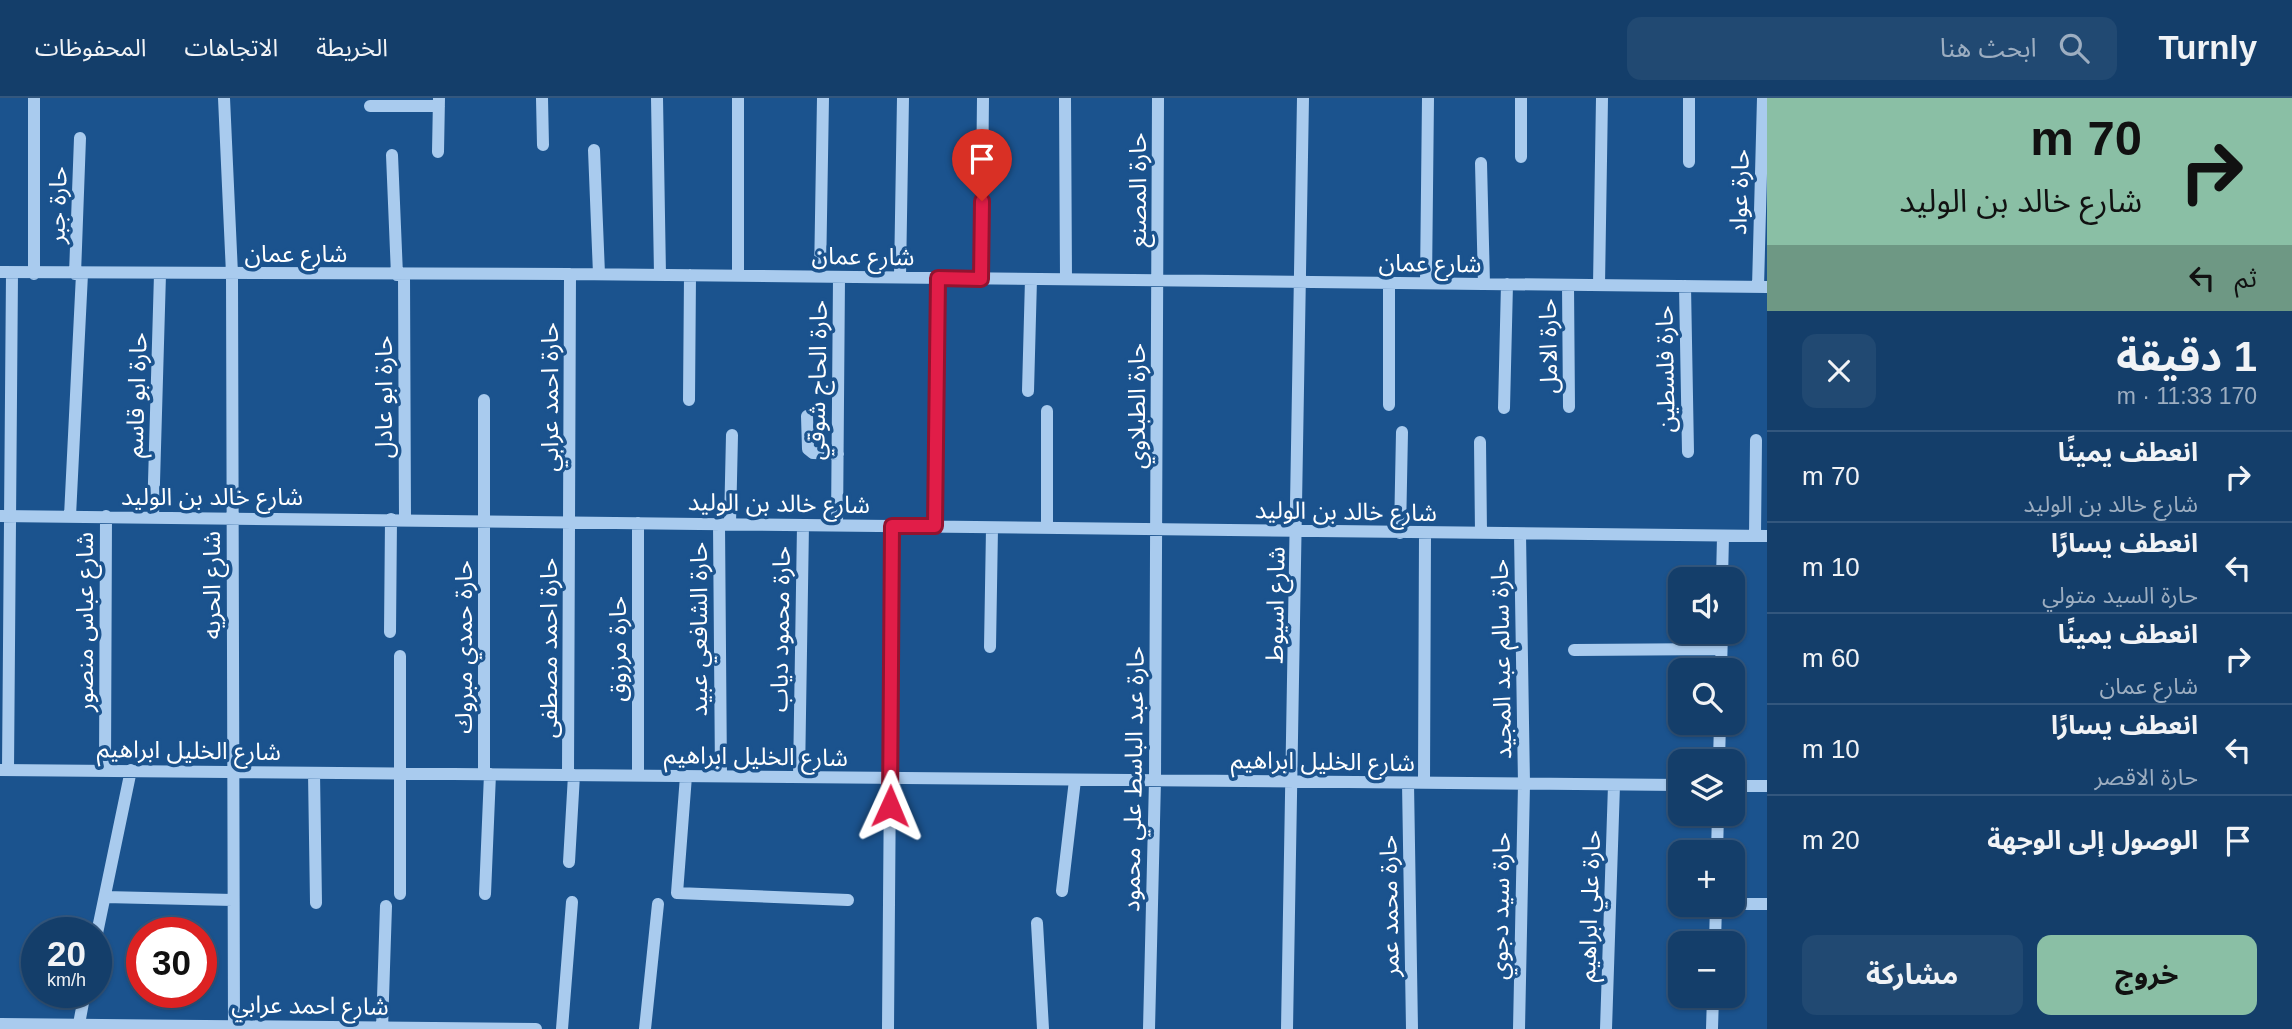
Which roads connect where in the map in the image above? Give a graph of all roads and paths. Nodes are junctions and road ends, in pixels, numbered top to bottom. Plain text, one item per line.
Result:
1 (34, 98) edge
2 (224, 98) edge
3 (542, 98) edge
4 (657, 98) edge
5 (738, 98) edge
6 (823, 98) edge
7 (903, 98) edge
8 (983, 98) edge
9 (1065, 98) edge
10 (1158, 98) edge
11 (1303, 98) edge
12 (1428, 98) edge
13 (1521, 98) edge
14 (1602, 98) edge
15 (1689, 98) edge
16 (1763, 98) edge
17 (439, 102) edge
18 (370, 106) dead end
19 (80, 138) dead end
20 (543, 145) dead end
21 (594, 150) dead end
22 (438, 152) dead end
23 (392, 155) dead end
24 (1521, 157) dead end
25 (1689, 162) dead end
26 (1481, 163) dead end
27 (6, 273) edge
28 (34, 274) junction
29 (78, 274) junction
30 (160, 274) junction
31 (232, 274) junction
32 (570, 274) junction
33 (599, 274) junction
34 (400, 275) junction
35 (660, 275) junction
36 (690, 275) junction
37 (737, 276) junction
38 (820, 276) junction
39 (839, 277) junction
40 (901, 277) junction
41 (938, 278) junction
42 (981, 279) junction
43 (1031, 279) junction
44 (1066, 279) junction
45 (1158, 282) junction
46 (1300, 282) junction
47 (1389, 283) junction
48 (1426, 283) junction
49 (1484, 284) junction
50 (1507, 284) junction
51 (1568, 285) junction
52 (1599, 285) junction
53 (1685, 286) junction
54 (1762, 287) edge
55 (1028, 391) dead end
56 (484, 400) dead end
57 (690, 400) dead end
58 (1389, 405) dead end
59 (1569, 407) dead end
60 (1504, 408) dead end
61 (1047, 411) dead end
62 (807, 416) dead end
63 (1402, 432) dead end
64 (732, 435) dead end
65 (1756, 440) dead end
66 (1480, 442) dead end
67 (1688, 452) dead end
68 (838, 454) junction
69 (5, 516) edge
70 (71, 516) junction
71 (106, 516) junction
72 (153, 517) junction
73 (231, 517) junction
74 (391, 519) junction
75 (405, 519) junction
76 (485, 520) junction
77 (569, 522) junction
78 (638, 523) junction
79 (724, 524) junction
80 (803, 525) junction
81 (837, 525) junction
82 (892, 526) junction
83 (935, 526) junction
84 (992, 528) junction
85 (1047, 528) junction
86 (1157, 530) junction
87 (1297, 532) junction
88 (1400, 533) junction
89 (1425, 533) junction
90 (1481, 534) junction
91 (1520, 534) junction
92 (1761, 536) edge
93 (1723, 537) junction
94 (1722, 567) edge
95 (390, 632) dead end
96 (1721, 644) edge
97 (990, 647) dead end
98 (1721, 649) junction
99 (1574, 650) dead end
100 (400, 656) dead end
101 (1721, 658) edge
102 (4, 770) edge
103 (105, 770) junction
104 (131, 770) junction
105 (232, 772) junction
106 (314, 773) junction
107 (399, 773) junction
108 (487, 774) junction
109 (571, 775) junction
110 (638, 776) junction
111 (686, 776) junction
112 (721, 776) junction
113 (799, 777) junction
114 (890, 778) junction
115 (1076, 779) junction
116 (1156, 780) junction
117 (1293, 781) junction
118 (1408, 783) junction
119 (1424, 783) junction
120 (1524, 784) junction
121 (1614, 785) junction
122 (1668, 785) edge
123 (1745, 786) edge
124 (1767, 786) edge
125 (569, 862) dead end
126 (1062, 891) dead end
127 (400, 894) dead end
128 (485, 894) dead end
129 (105, 897) junction
130 (233, 900) junction
131 (848, 900) dead end
132 (572, 902) dead end
133 (316, 903) dead end
134 (658, 904) dead end
135 (1745, 904) edge
136 (1767, 904) edge
137 (386, 906) dead end
138 (101, 917) edge
139 (1037, 923) dead end
140 (82, 1008) edge
141 (1713, 1008) edge
142 (0, 1024) edge
143 (79, 1024) junction
144 (234, 1027) edge
145 (382, 1028) edge
146 (536, 1029) edge
147 (562, 1029) edge
148 (645, 1029) edge
149 (888, 1029) edge
150 (1043, 1029) edge
151 (1149, 1029) edge
152 (1287, 1029) edge
153 (1412, 1029) edge
154 (1519, 1029) edge
155 (1606, 1029) edge
156 (1712, 1029) edge

1 - 28 street
2 - 31 street, شارع الحريه
3 - 20 street
4 - 35 street
5 - 37 street
6 - 38 street
7 - 40 street
8 - 42 street
9 - 44 street
10 - 45 street, حارة المصنع
11 - 46 street, شارع اسيوط
12 - 48 street
13 - 24 street
14 - 52 street
15 - 25 street
16 - 54 street, حارة عواد
17 - 18 street
17 - 22 street
19 - 29 street, حارة جبر
21 - 33 street
23 - 34 street, حارة ابو عادل
26 - 49 street
27 - 28 street, شارع عمان
27 - 69 street
28 - 29 street, شارع عمان
29 - 30 street, شارع عمان
29 - 70 street, حارة جبر
30 - 31 street, شارع عمان
30 - 72 street, حارة ابو قاسم
31 - 34 street, شارع عمان
31 - 73 street, شارع الحريه
32 - 33 street, شارع عمان
32 - 34 street, شارع عمان
32 - 77 street, حارة احمد عرابي
33 - 35 street, شارع عمان
34 - 75 street, حارة ابو عادل
35 - 36 street, شارع عمان
36 - 37 street, شارع عمان
36 - 57 street
37 - 38 street, شارع عمان
38 - 39 street, شارع عمان
39 - 40 street, شارع عمان
39 - 68 street, حارة الحاج شوقي
40 - 41 street, شارع عمان
41 - 42 street, شارع عمان
41 - 83 street
42 - 43 street, شارع عمان
43 - 44 street, شارع عمان
43 - 55 street
44 - 45 street, شارع عمان
45 - 46 street, شارع عمان
45 - 86 street, حارة الطبلاوي
46 - 47 street, شارع عمان
46 - 87 street, شارع اسيوط
47 - 48 street, شارع عمان
47 - 58 street
48 - 49 street, شارع عمان
49 - 50 street, شارع عمان
50 - 51 street, شارع عمان
50 - 60 street
51 - 52 street, شارع عمان
51 - 59 street, حارة الامل
52 - 53 street, شارع عمان
53 - 54 street, شارع عمان
53 - 67 street, حارة فلسطين
56 - 76 street, حارة حمدي مبروك
61 - 85 street
62 - 68 street
63 - 88 street
64 - 79 street, حارة الشافعي عبيد
65 - 92 street
66 - 90 street
68 - 81 street, حارة الحاج شوقي
69 - 70 street, شارع خالد بن الوليد
69 - 102 street
70 - 71 street, شارع خالد بن الوليد
71 - 72 street, شارع خالد بن الوليد
71 - 103 street, شارع عباس منصور
72 - 73 street, شارع خالد بن الوليد
73 - 74 street, شارع خالد بن الوليد
73 - 105 street, شارع الحريه
74 - 75 street, شارع خالد بن الوليد
74 - 95 street
75 - 76 street, شارع خالد بن الوليد
76 - 77 street, شارع خالد بن الوليد
76 - 108 street, حارة حمدي مبروك
77 - 78 street, شارع خالد بن الوليد
77 - 109 street, حارة احمد مصطفى
78 - 79 street, شارع خالد بن الوليد
78 - 110 street, حارة مرزوق
79 - 80 street, شارع خالد بن الوليد
79 - 112 street, حارة الشافعي عبيد
80 - 81 street, شارع خالد بن الوليد
80 - 113 street, حارة محمود دياب
81 - 82 street, شارع خالد بن الوليد
82 - 83 street, شارع خالد بن الوليد
82 - 114 street
83 - 84 street, شارع خالد بن الوليد
84 - 85 street, شارع خالد بن الوليد
84 - 97 street
85 - 86 street, شارع خالد بن الوليد
86 - 87 street, شارع خالد بن الوليد
86 - 116 street, حارة عبد الباسط علي محمود
87 - 88 street, شارع خالد بن الوليد
87 - 117 street, شارع اسيوط
88 - 89 street, شارع خالد بن الوليد
89 - 90 street, شارع خالد بن الوليد
89 - 119 street
90 - 91 street, شارع خالد بن الوليد
91 - 93 street, شارع خالد بن الوليد
91 - 120 street, حارة سالم عبد المجيد
92 - 93 street, شارع خالد بن الوليد
93 - 94 street
96 - 98 street
98 - 99 street
98 - 101 street
100 - 107 street
102 - 103 street, شارع الخليل ابراهيم
103 - 104 street, شارع الخليل ابراهيم
104 - 105 street, شارع الخليل ابراهيم
104 - 129 street
105 - 106 street, شارع الخليل ابراهيم
105 - 130 street, شارع الحريه
106 - 107 street, شارع الخليل ابراهيم
106 - 133 street
107 - 108 street, شارع الخليل ابراهيم
107 - 127 street
108 - 109 street, شارع الخليل ابراهيم
108 - 128 street, حارة حمدي مبروك
109 - 110 street, شارع الخليل ابراهيم
109 - 125 street, حارة احمد مصطفى
110 - 111 street, شارع الخليل ابراهيم
111 - 112 street, شارع الخليل ابراهيم
111 - 131 street
112 - 113 street, شارع الخليل ابراهيم
113 - 114 street, شارع الخليل ابراهيم
114 - 115 street, شارع الخليل ابراهيم
114 - 149 street
115 - 116 street, شارع الخليل ابراهيم
115 - 126 street
116 - 117 street, شارع الخليل ابراهيم
116 - 151 street, حارة عبد الباسط علي محمود
117 - 118 street, شارع الخليل ابراهيم
117 - 152 street, شارع اسيوط
118 - 119 street, شارع الخليل ابراهيم
118 - 153 street, حارة محمد عمر
119 - 120 street, شارع الخليل ابراهيم
120 - 121 street, شارع الخليل ابراهيم
120 - 154 street, حارة سيد دجوي
121 - 122 street, شارع الخليل ابراهيم
121 - 155 street, حارة علي ابراهيم
123 - 124 street
129 - 130 street
129 - 138 street
130 - 144 street, شارع الحريه
132 - 147 street
134 - 148 street
135 - 136 street
137 - 145 street
139 - 150 street
140 - 143 street
141 - 156 street
142 - 143 street, شارع احمد عرابي
143 - 144 street, شارع احمد عرابي
144 - 145 street, شارع احمد عرابي
145 - 146 street, شارع احمد عرابي

